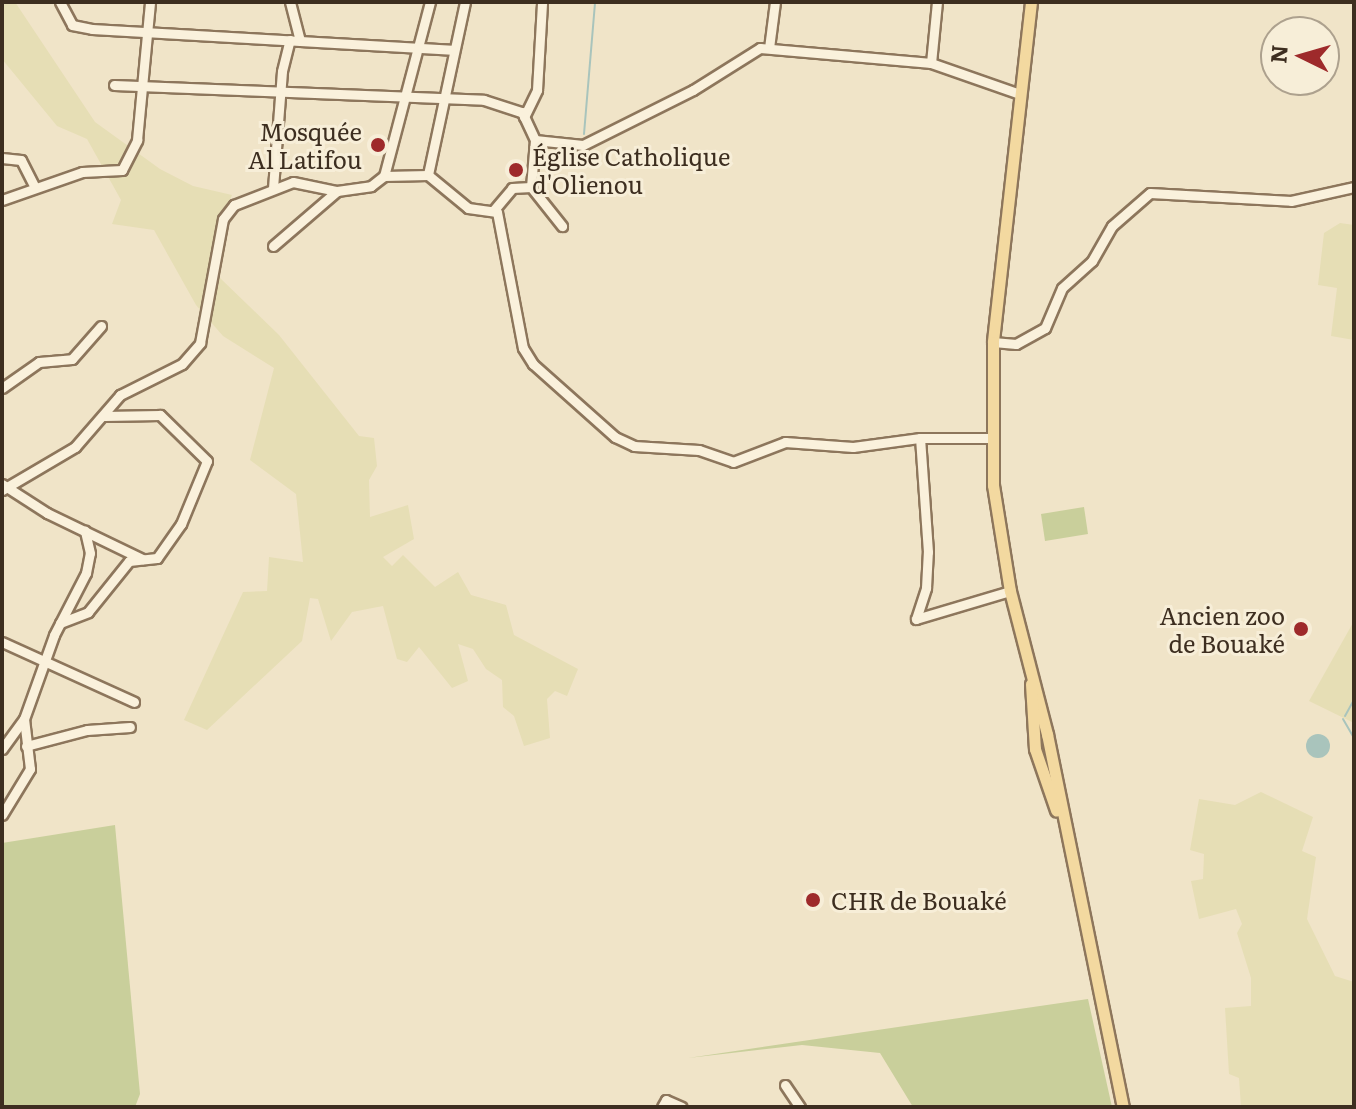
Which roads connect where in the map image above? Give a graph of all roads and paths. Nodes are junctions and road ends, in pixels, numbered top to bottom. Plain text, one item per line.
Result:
1 (60, 2) edge
2 (150, 2) edge
3 (290, 2) edge
4 (430, 2) edge
5 (465, 2) edge
6 (542, 2) edge
7 (775, 2) edge
8 (937, 2) edge
9 (1031, 2) edge
10 (150, 29) junction
11 (295, 41) junction
12 (417, 46) junction
13 (769, 48) junction
14 (451, 50) junction
15 (931, 63) junction
16 (114, 85) dead end
17 (145, 88) junction
18 (280, 94) junction
19 (1020, 94) junction
20 (402, 96) junction
21 (441, 99) junction
22 (524, 117) junction
23 (535, 140) junction
24 (2, 158) edge
25 (428, 175) junction
26 (384, 176) junction
27 (34, 185) junction
28 (531, 187) junction
29 (1354, 187) edge
30 (273, 188) junction
31 (337, 191) junction
32 (2, 200) edge
33 (493, 211) junction
34 (562, 226) dead end
35 (273, 246) dead end
36 (101, 326) dead end
37 (993, 342) junction
38 (2, 388) edge
39 (104, 416) junction
40 (920, 438) junction
41 (991, 438) junction
42 (3, 487) edge
43 (85, 531) junction
44 (142, 559) junction
45 (1010, 591) junction
46 (60, 623) junction
47 (2, 642) edge
48 (43, 662) junction
49 (134, 702) dead end
50 (24, 719) junction
51 (130, 727) dead end
52 (26, 746) junction
53 (2, 749) edge
54 (2, 815) edge
55 (785, 1085) dead end
56 (662, 1107) edge
57 (682, 1107) edge
58 (800, 1107) edge
59 (1123, 1107) edge

1 - 10 street
2 - 10 street
3 - 11 street
4 - 12 street
5 - 14 street
6 - 22 street
7 - 13 street
8 - 15 street
9 - 19 main road
10 - 11 street
10 - 17 street
11 - 12 street
11 - 18 street
12 - 14 street
12 - 20 street
13 - 15 street
13 - 23 street
14 - 21 street
15 - 19 street
16 - 17 street
17 - 18 street
17 - 27 street
18 - 20 street
18 - 30 street
19 - 37 main road
20 - 21 street
20 - 26 street
21 - 22 street
21 - 25 street
22 - 23 street
23 - 28 street
24 - 27 street
25 - 26 street
25 - 33 street
26 - 31 street
27 - 32 street
28 - 33 street
28 - 34 street
29 - 37 street
30 - 31 street
30 - 39 street
31 - 35 street
33 - 40 street
36 - 38 street
37 - 41 main road
39 - 42 street
39 - 44 street
40 - 41 street
40 - 45 street
41 - 45 main road
42 - 43 street
43 - 44 street
43 - 46 street
44 - 46 street
45 - 59 main road
46 - 48 street
47 - 48 street
48 - 49 street
48 - 50 street
50 - 52 street
50 - 53 street
51 - 52 street
52 - 54 street
55 - 58 street
56 - 57 street

